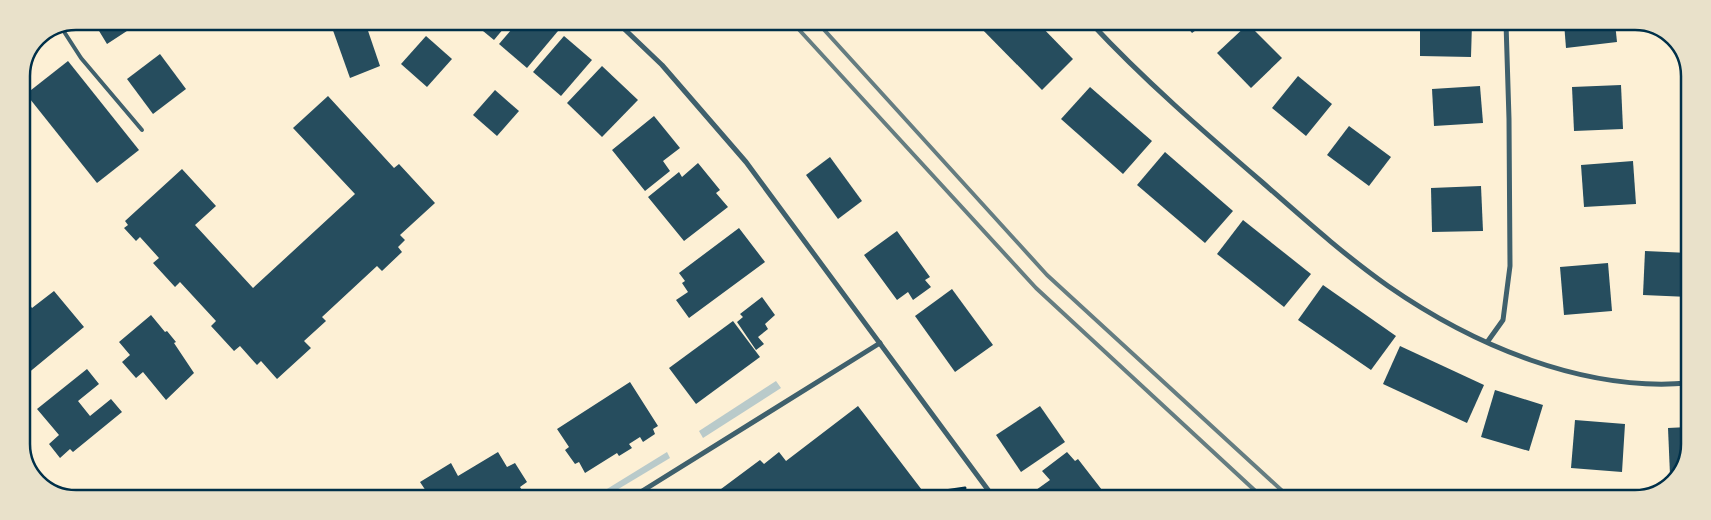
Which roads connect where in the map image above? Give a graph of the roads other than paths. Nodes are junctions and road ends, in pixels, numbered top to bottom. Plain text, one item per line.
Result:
1 (626, 30) edge
2 (1098, 30) edge
3 (1506, 30) edge
4 (64, 32) edge
5 (142, 130) dead end
6 (1488, 341) junction
7 (880, 343) junction
8 (1681, 383) edge
9 (644, 490) edge
10 (989, 490) edge

1 - 7 street
2 - 6 street
3 - 6 street
4 - 5 lane
6 - 8 street
7 - 9 street
7 - 10 street

